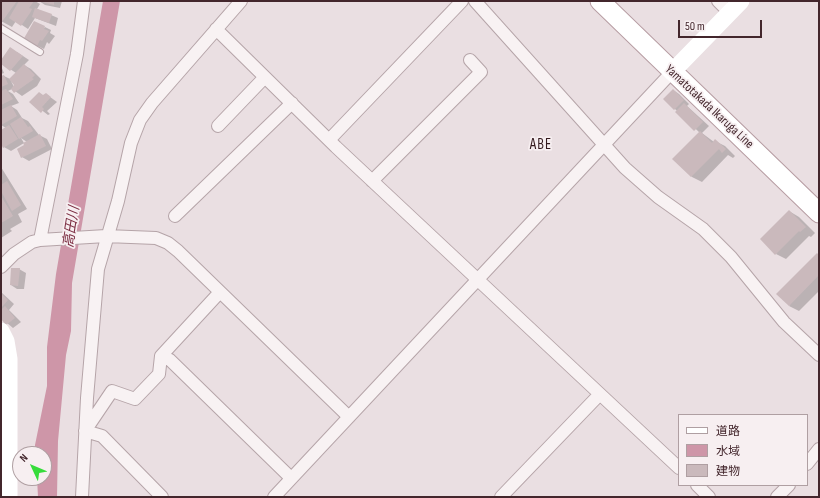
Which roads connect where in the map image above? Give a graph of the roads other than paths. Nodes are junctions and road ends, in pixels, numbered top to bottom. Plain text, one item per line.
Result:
1 (84, 1) edge
2 (241, 1) edge
3 (462, 1) edge
4 (475, 1) edge
5 (600, 1) edge
6 (729, 5) edge
7 (1, 28) edge
8 (216, 29) junction
9 (40, 52) dead end
10 (470, 60) dead end
11 (672, 72) junction
12 (265, 77) junction
13 (292, 104) junction
14 (218, 126) dead end
15 (328, 140) junction
16 (604, 145) junction
17 (372, 181) junction
18 (819, 213) edge
19 (175, 216) dead end
20 (103, 236) junction
21 (42, 240) junction
22 (1, 266) edge
23 (477, 280) junction
24 (220, 292) junction
25 (1, 331) edge
26 (819, 355) edge
27 (161, 356) junction
28 (600, 394) junction
29 (349, 417) junction
30 (85, 431) junction
31 (819, 449) edge
32 (808, 463) edge
33 (678, 467) edge
34 (291, 478) junction
35 (698, 486) edge
36 (787, 486) edge
37 (9, 497) edge
38 (82, 497) edge
39 (162, 497) edge
40 (274, 497) edge
41 (501, 497) edge
42 (709, 497) edge
43 (777, 497) edge

1 - 21 street
2 - 8 street
3 - 15 street
4 - 16 street
5 - 11 main road, Yamatotakada Ikaruga Line
6 - 11 main road
7 - 9 lane
8 - 12 street
8 - 20 street
10 - 17 street
11 - 16 street
11 - 18 main road, Yamatotakada Ikaruga Line
12 - 13 street
12 - 14 street
13 - 15 street
13 - 19 street
15 - 17 street
16 - 23 street
16 - 26 street
17 - 23 street
20 - 21 street
20 - 24 street
20 - 30 street
21 - 22 street
23 - 28 street
23 - 29 street
24 - 27 street
24 - 29 street
25 - 37 main road
27 - 30 street
27 - 34 street
28 - 33 street
28 - 41 street
29 - 34 street
30 - 38 street
30 - 39 street
31 - 32 street
34 - 40 street
35 - 42 street
36 - 43 street

